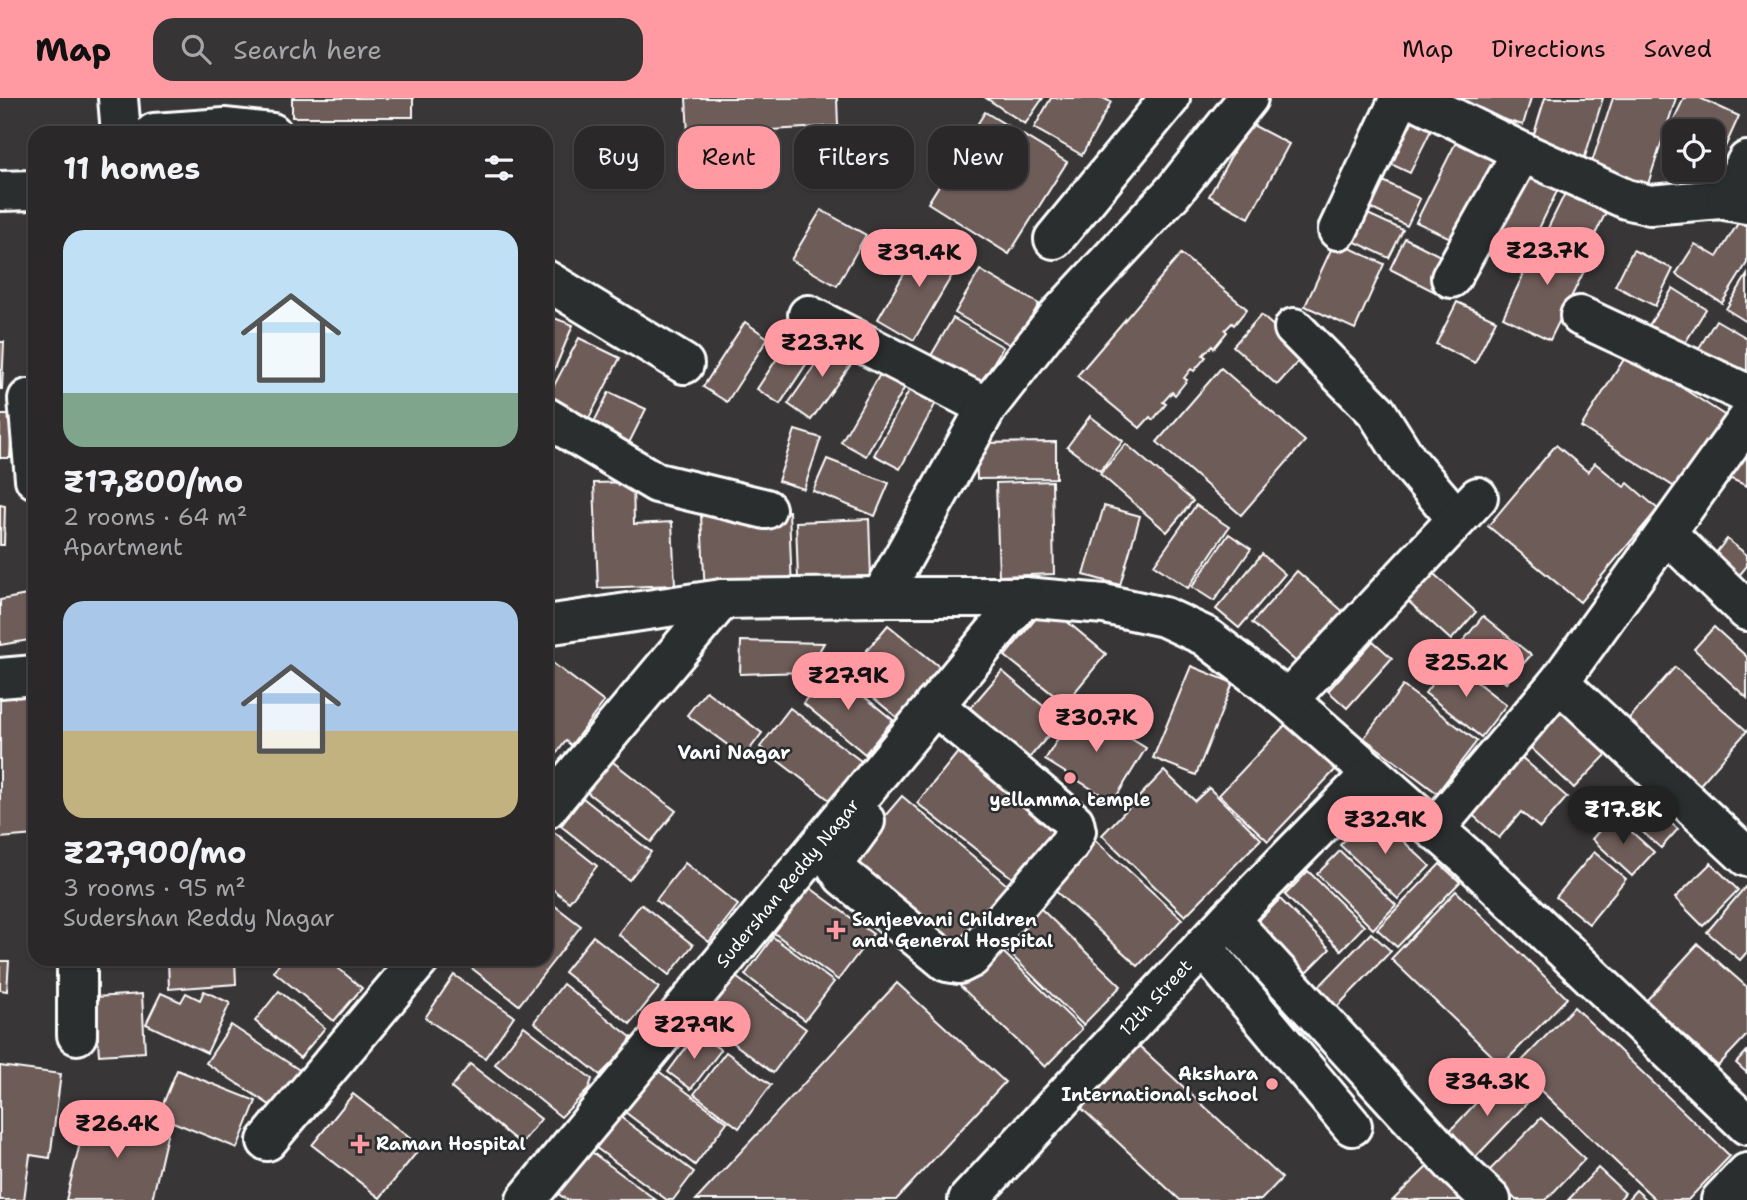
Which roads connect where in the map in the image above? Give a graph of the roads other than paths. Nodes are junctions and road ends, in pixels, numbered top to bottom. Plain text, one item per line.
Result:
1 (118, 98) edge
2 (1170, 98) edge
3 (1248, 98) edge
4 (1400, 98) edge
5 (1413, 98) edge
6 (120, 126) edge
7 (1522, 152) junction
8 (1747, 161) edge
9 (28, 190) edge
10 (0, 191) edge
11 (1737, 202) edge
12 (1338, 230) dead end
13 (1054, 239) dead end
14 (1451, 278) dead end
15 (553, 284) edge
16 (808, 315) dead end
17 (1580, 316) dead end
18 (1294, 328) dead end
19 (684, 364) dead end
20 (1747, 394) edge
21 (987, 407) junction
22 (1747, 420) edge
23 (553, 421) edge
24 (766, 509) dead end
25 (1667, 534) junction
26 (881, 597) junction
27 (1024, 597) junction
28 (722, 599) junction
29 (1747, 611) edge
30 (553, 624) edge
31 (28, 676) edge
32 (0, 678) edge
33 (1559, 682) junction
34 (1288, 700) junction
35 (927, 730) junction
36 (1371, 774) junction
37 (553, 800) edge
38 (1434, 830) junction
39 (1747, 857) edge
40 (1229, 919) junction
41 (1203, 947) junction
42 (77, 966) edge
43 (414, 966) edge
44 (77, 1035) dead end
45 (1747, 1125) edge
46 (1352, 1126) dead end
47 (267, 1141) dead end
48 (1747, 1173) edge
49 (526, 1200) edge
50 (968, 1200) edge
51 (1491, 1200) edge
52 (1721, 1200) edge

1 - 6 street
2 - 13 street
3 - 21 street
4 - 12 street
5 - 7 street
7 - 11 street
7 - 14 street
8 - 11 street
9 - 10 street
15 - 19 street
16 - 21 street
17 - 20 street
18 - 34 street
21 - 26 street
22 - 25 street
23 - 24 street
25 - 29 street
25 - 33 street
26 - 27 street
26 - 28 street
27 - 34 street
27 - 35 street, Sudershan Reddy Nagar
28 - 30 street
28 - 37 street
31 - 32 street
33 - 38 street
33 - 39 street
34 - 36 street
35 - 35 street
35 - 49 street, Sudershan Reddy Nagar
36 - 38 street
36 - 40 street, 12th Street
38 - 45 street
40 - 41 street, 12th Street
40 - 51 street
41 - 46 street
41 - 50 street, 12th Street
42 - 44 street
43 - 47 street
48 - 52 street

